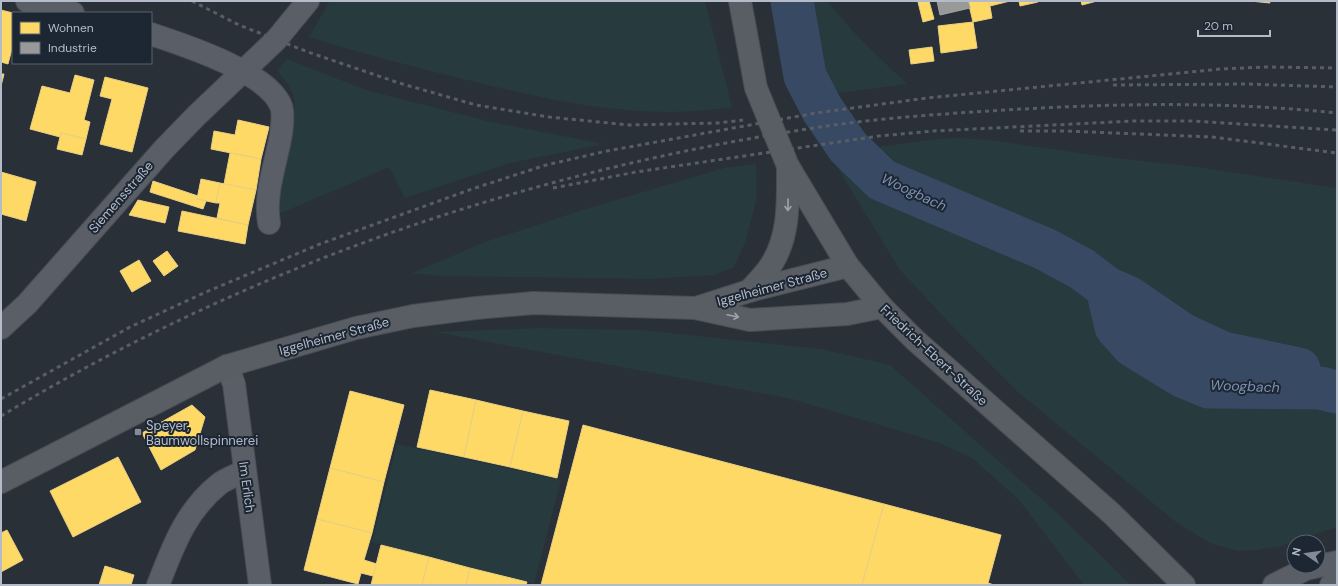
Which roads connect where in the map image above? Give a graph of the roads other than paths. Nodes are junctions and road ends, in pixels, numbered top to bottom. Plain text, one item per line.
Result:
1 (27, 1) edge
2 (308, 1) edge
3 (740, 1) edge
4 (69, 12) edge
5 (152, 34) edge
6 (245, 71) junction
7 (788, 166) junction
8 (269, 224) dead end
9 (848, 266) junction
10 (749, 291) junction
11 (882, 307) junction
12 (695, 308) junction
13 (1, 328) edge
14 (227, 366) junction
15 (245, 471) junction
16 (1, 482) edge
17 (1337, 562) edge
18 (158, 585) edge
19 (260, 585) edge
20 (1184, 585) edge
21 (1274, 585) edge

1 - 4 street
2 - 6 street, Siemensstraße
3 - 7 main road, Friedrich-Ebert-Straße
5 - 6 street
6 - 8 street
6 - 13 street, Siemensstraße
7 - 9 main road, Friedrich-Ebert-Straße
7 -> 10 main road
9 - 10 main road, Iggelheimer Straße
9 - 11 main road, Friedrich-Ebert-Straße
10 - 12 main road, Iggelheimer Straße
12 -> 11 main road, Iggelheimer Straße
11 - 20 main road, Friedrich-Ebert-Straße
12 - 14 main road, Iggelheimer Straße
14 - 15 street, Im Erlich
14 - 16 main road, Iggelheimer Straße
15 - 18 street
15 - 19 street, Im Erlich
17 - 21 street

